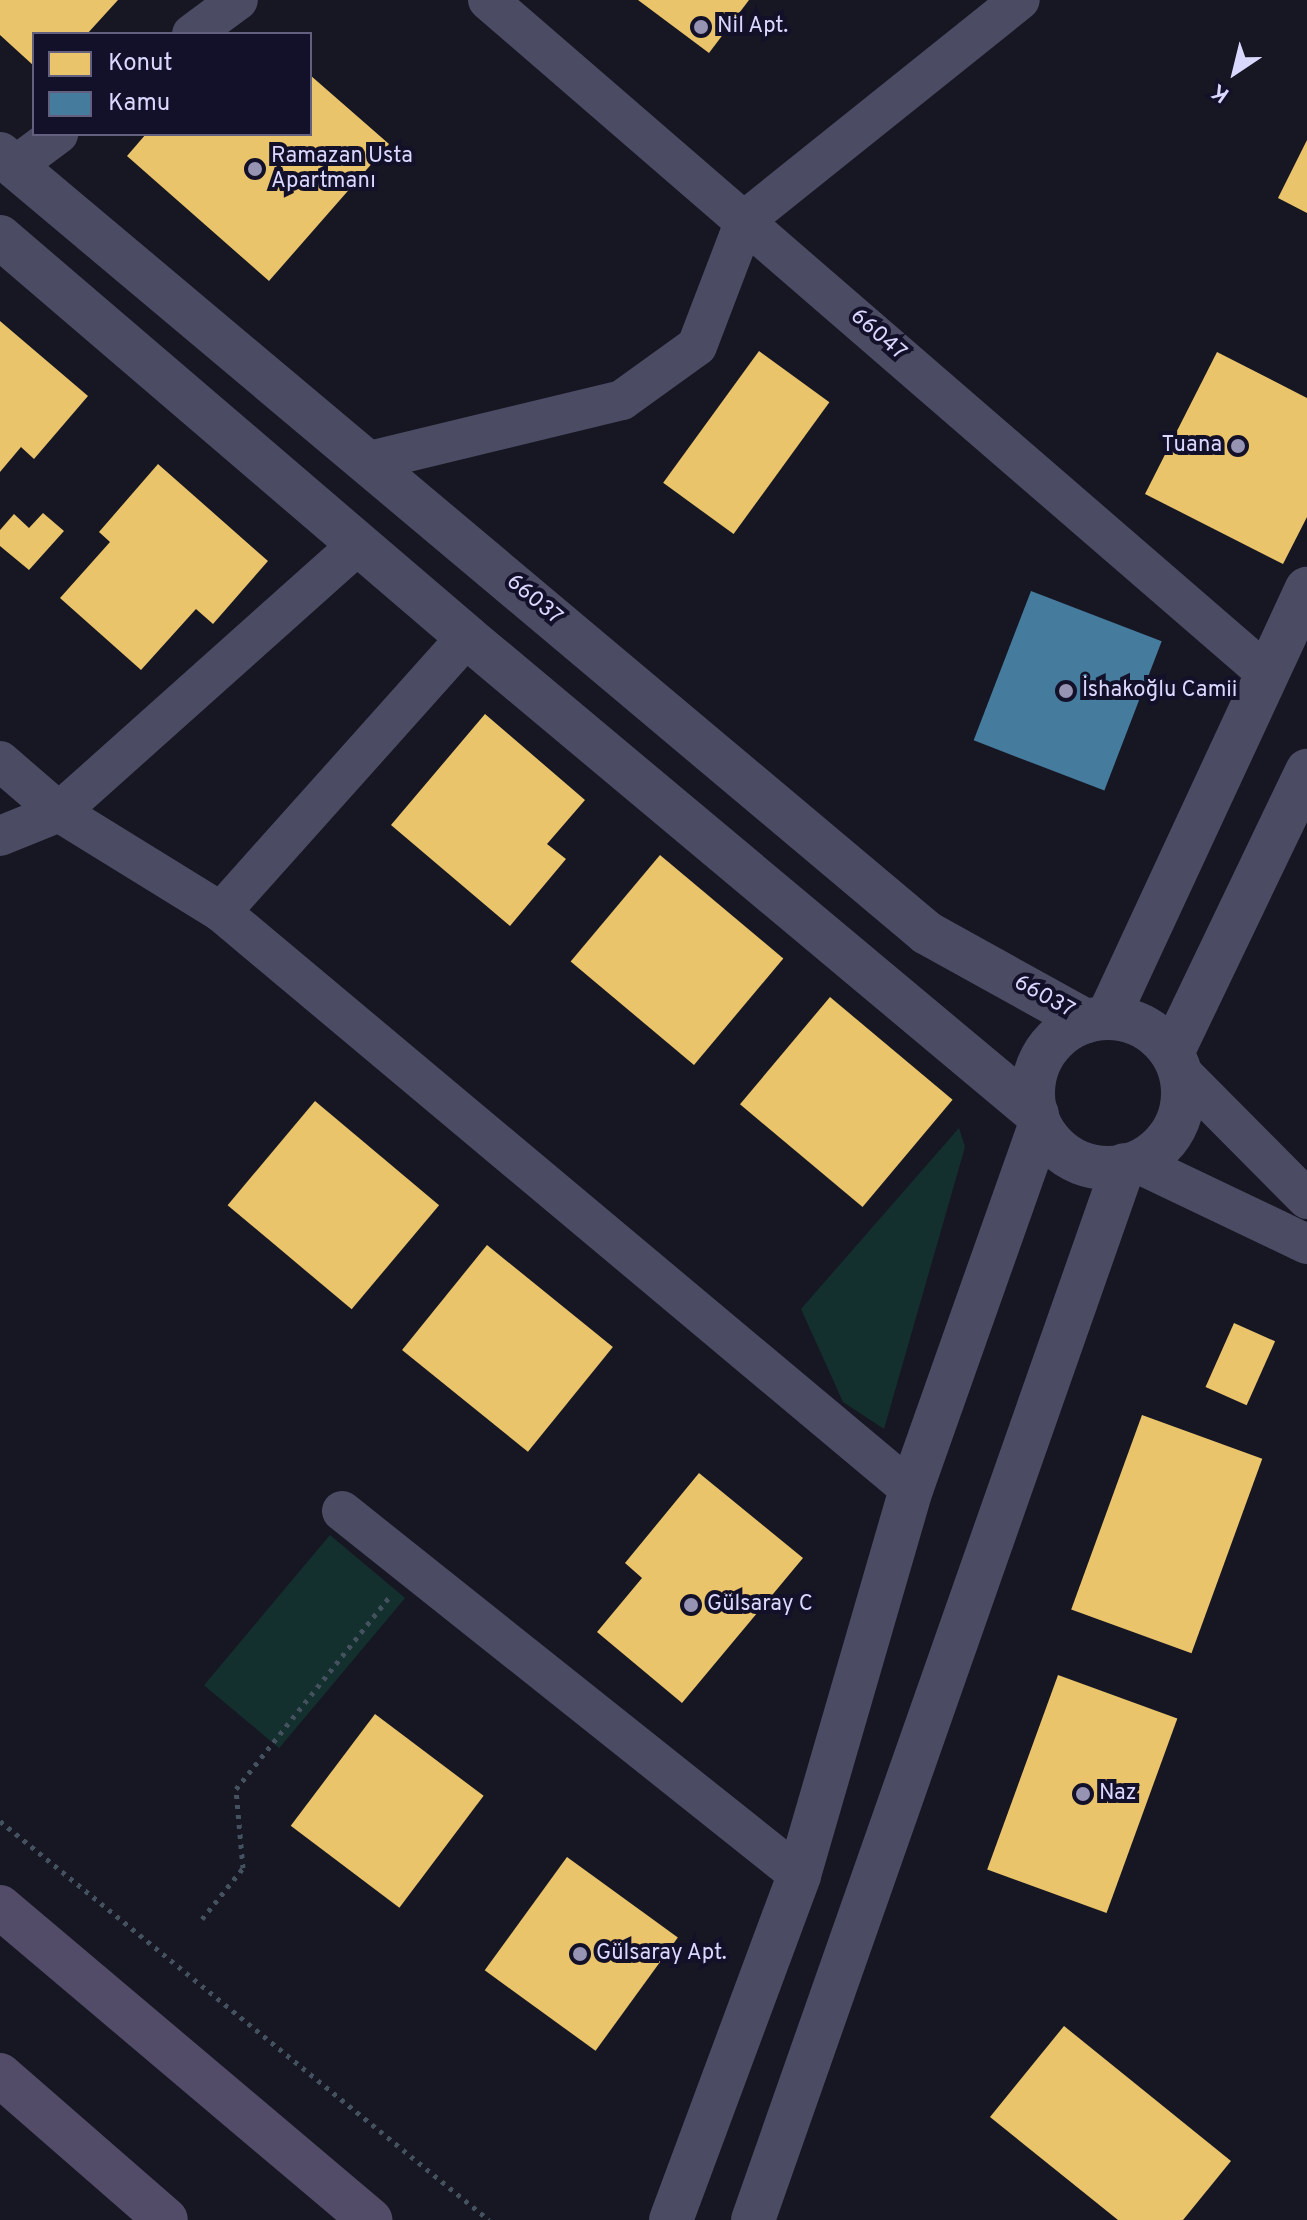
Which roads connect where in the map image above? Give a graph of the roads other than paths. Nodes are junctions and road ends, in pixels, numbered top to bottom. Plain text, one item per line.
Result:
1 (238, 0) edge
2 (488, 0) edge
3 (1020, 0) edge
4 (195, 32) edge
5 (54, 136) edge
6 (7, 160) edge
7 (745, 220) junction
8 (0, 237) edge
9 (370, 461) junction
10 (359, 544) junction
11 (1307, 589) edge
12 (467, 637) junction
13 (1265, 672) junction
14 (0, 761) edge
15 (1307, 771) edge
16 (59, 812) junction
17 (0, 836) edge
18 (221, 912) junction
19 (1097, 1019) junction
20 (1177, 1062) junction
21 (1038, 1120) junction
22 (1131, 1164) junction
23 (1307, 1199) edge
24 (1307, 1244) edge
25 (911, 1490) junction
26 (342, 1511) dead end
27 (799, 1875) junction
28 (0, 1907) edge
29 (0, 2075) edge
30 (166, 2220) edge
31 (371, 2220) edge
32 (671, 2220) edge
33 (753, 2220) edge

1 - 4 street
2 - 7 street, 66047
3 - 7 street
5 - 6 street
6 - 9 street, 66037
7 - 9 street
7 - 13 street, 66047
8 - 10 street
9 - 19 street, 66037
10 - 12 street
10 - 16 street
11 - 13 street
12 - 18 street
12 - 21 street
13 - 19 street
14 - 16 street
15 - 20 street
16 - 17 street
16 - 18 street
18 - 25 street
19 - 20 street
19 - 21 street
20 - 22 street
20 - 23 street
21 - 22 street
21 - 25 street
22 - 24 street
22 - 33 street
25 - 27 street
26 - 27 street
27 - 32 street
28 - 31 main road
29 - 30 main road

